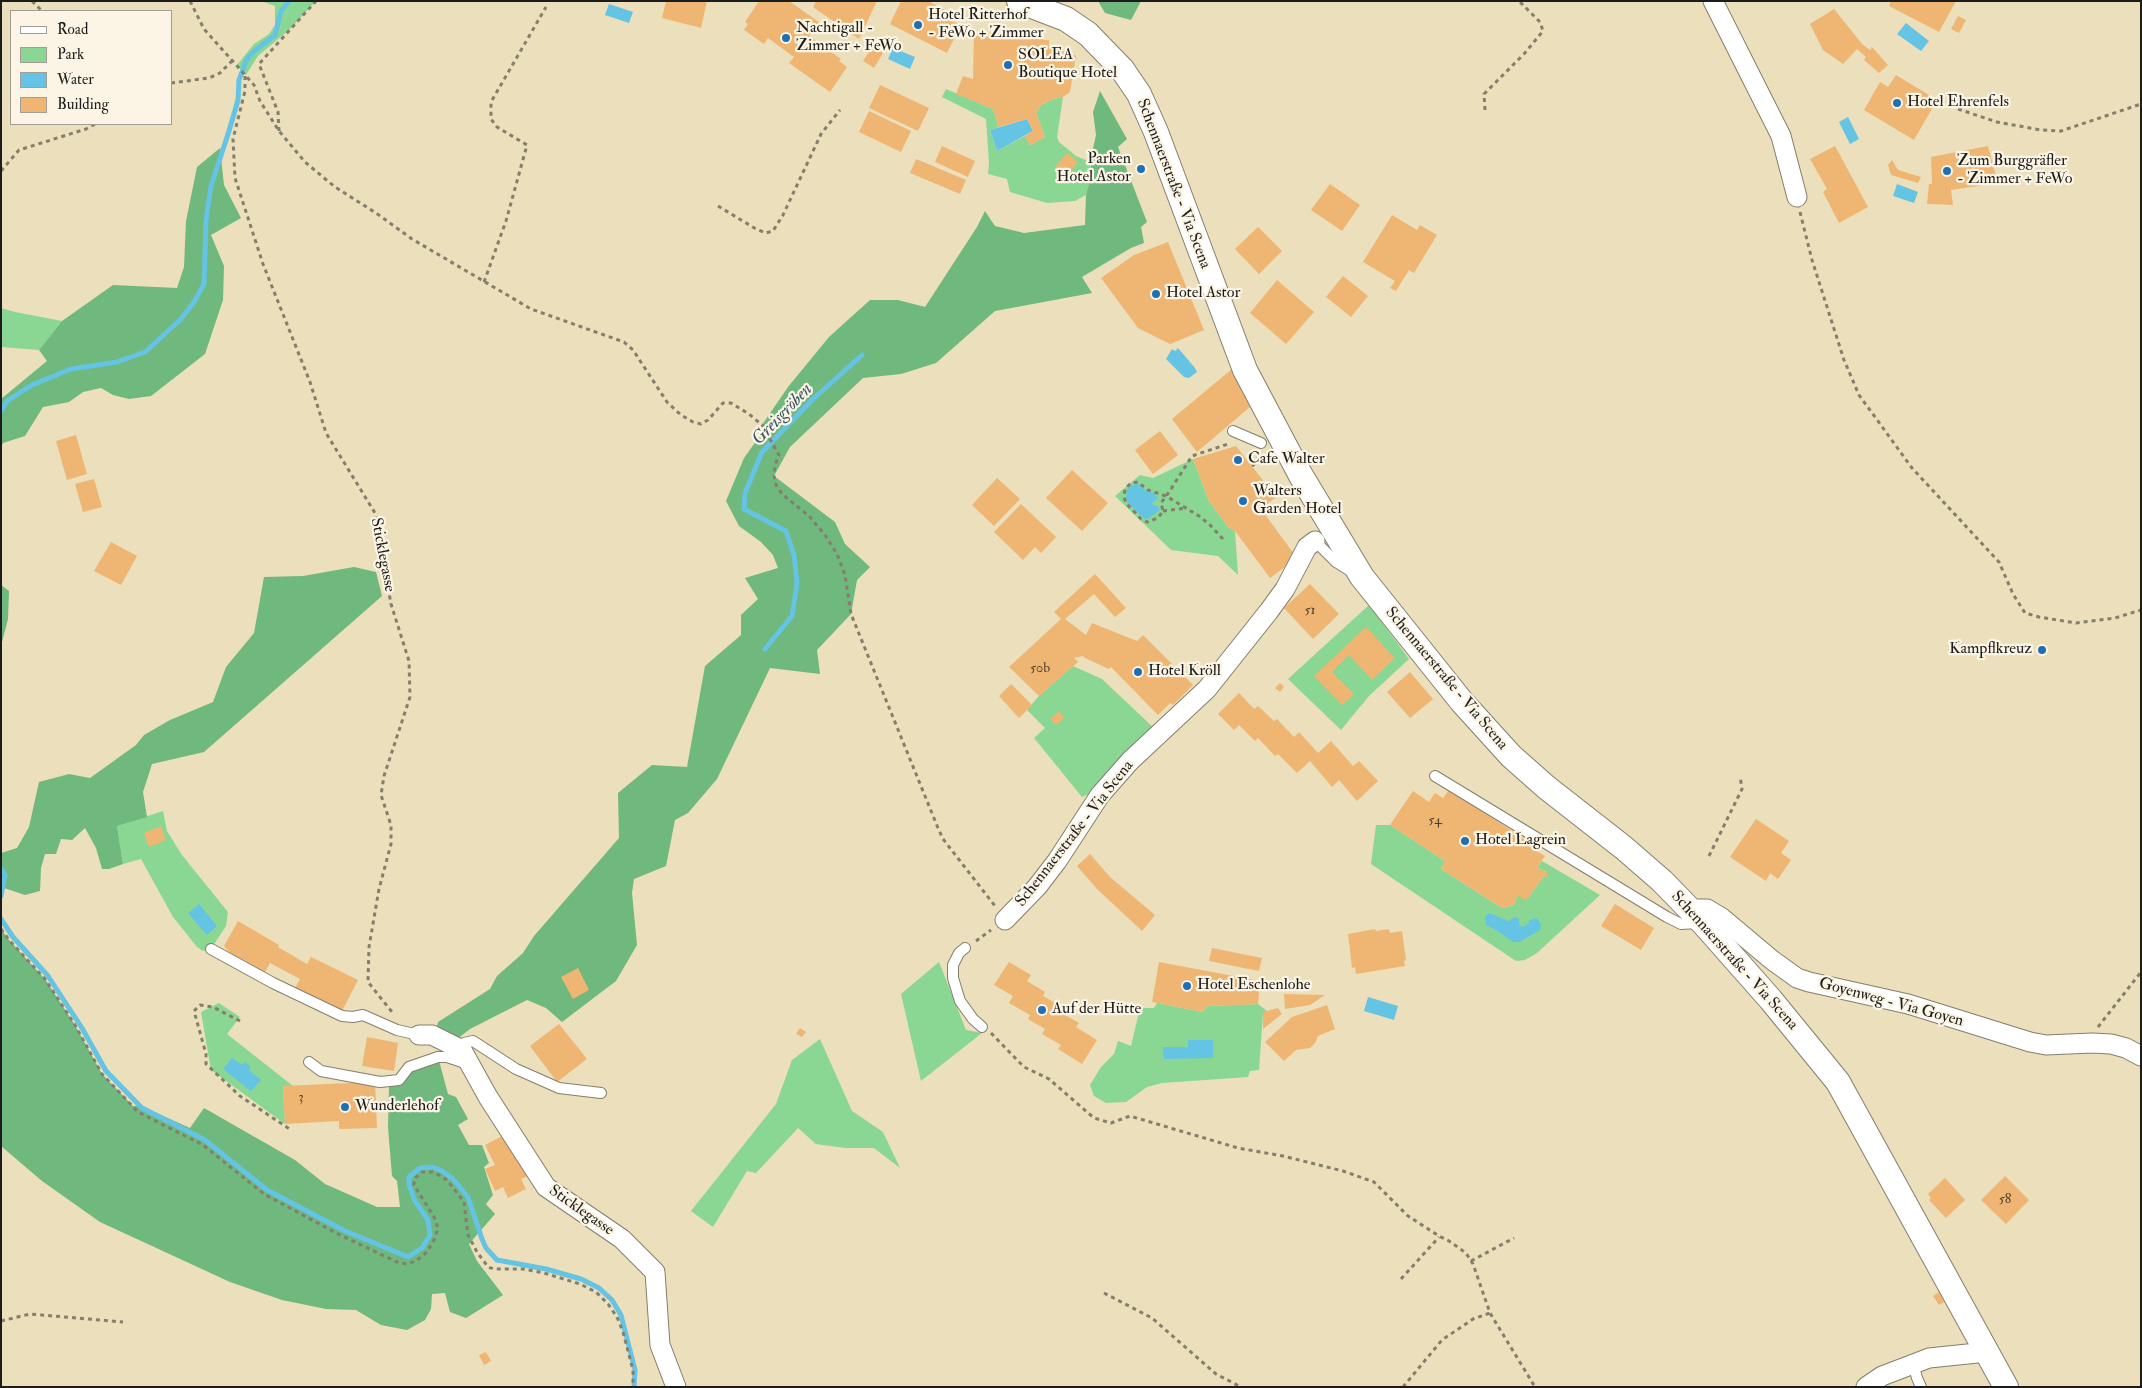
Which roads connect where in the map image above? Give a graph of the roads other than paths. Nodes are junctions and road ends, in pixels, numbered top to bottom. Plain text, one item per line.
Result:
1 (1019, 1) edge
2 (1713, 1) edge
3 (1797, 197) road end
4 (1232, 431) dead end
5 (1260, 443) dead end
6 (1315, 540) joint
7 (1362, 577) junction
8 (1435, 776) dead end
9 (1696, 916) junction
10 (1005, 920) road end
11 (965, 948) road end
12 (211, 949) dead end
13 (982, 1027) road end
14 (425, 1035) joint
15 (462, 1053) junction
16 (2141, 1056) edge
17 (309, 1062) dead end
18 (601, 1093) dead end
19 (1987, 1352) junction
20 (1913, 1363) junction
21 (676, 1387) edge
22 (1866, 1387) edge
23 (1921, 1387) edge
24 (2006, 1387) edge

1 - 7 street, Schennaerstraße - Via Scena
2 - 3 street
4 - 5 lane
6 - 7 lane
6 - 10 street, Schennaerstraße - Via Scena
7 - 9 street, Schennaerstraße - Via Scena
8 - 9 lane
9 - 16 street, Goyenweg - Via Goyen
9 - 19 street, Schennaerstraße - Via Scena
11 - 13 lane
12 - 14 lane
14 - 15 street
15 - 17 lane
15 - 18 lane
15 - 21 street, Sticklegasse
19 - 20 street
19 - 24 street, Schennaerstraße - Via Scena
20 - 22 street
20 - 23 lane

